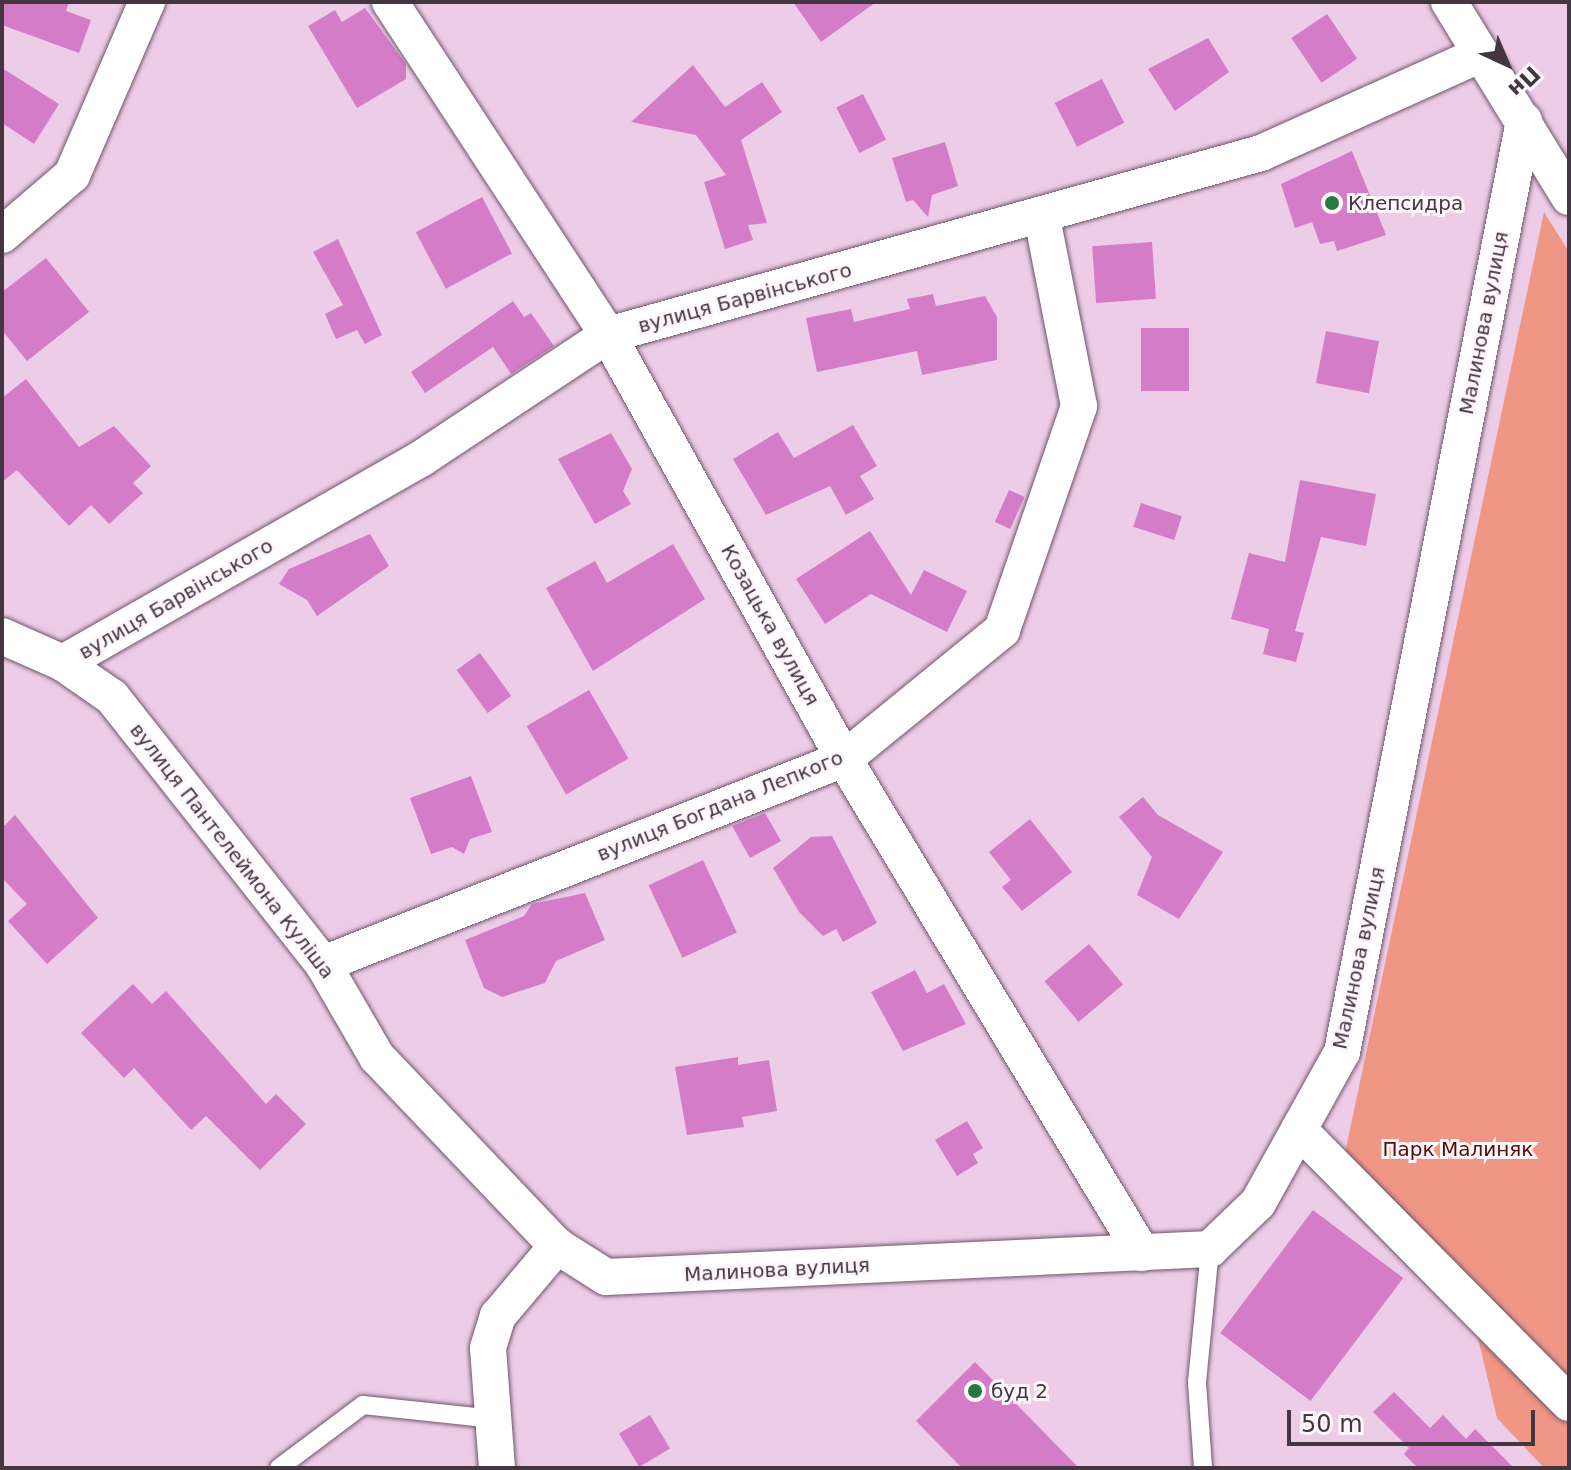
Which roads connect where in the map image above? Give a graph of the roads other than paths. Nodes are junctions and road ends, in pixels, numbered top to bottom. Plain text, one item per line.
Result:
1 (147, 2) edge
2 (390, 2) edge
3 (1449, 2) edge
4 (1481, 54) junction
5 (1524, 121) junction
6 (1566, 185) edge
7 (1042, 218) junction
8 (2, 235) edge
9 (608, 335) junction
10 (2, 636) edge
11 (63, 663) junction
12 (844, 759) junction
13 (323, 964) junction
14 (1299, 1130) junction
15 (557, 1246) junction
16 (1210, 1249) junction
17 (1142, 1253) junction
18 (1569, 1403) edge
19 (494, 1419) junction
20 (279, 1468) edge
21 (497, 1468) edge
22 (1203, 1468) edge

1 - 8 street
2 - 9 street, Козацька вулиця
3 - 4 street
4 - 5 street
4 - 7 street, вулиця Барвінського
5 - 6 street
5 - 14 street, Малинова вулиця
7 - 9 street, вулиця Барвінського
7 - 12 street, вулиця Богдана Лепкого
9 - 11 street, вулиця Барвінського
9 - 12 street, Козацька вулиця
10 - 11 street, вулиця Пантелеймона Куліша
11 - 13 street, вулиця Пантелеймона Куліша
12 - 13 street, вулиця Богдана Лепкого
12 - 17 street, Козацька вулиця
13 - 15 street, вулиця Пантелеймона Куліша
14 - 16 street, Малинова вулиця
14 - 18 street
15 - 17 street, Малинова вулиця
15 - 19 street
16 - 17 street, Малинова вулиця
16 - 22 lane
19 - 20 lane
19 - 21 street

